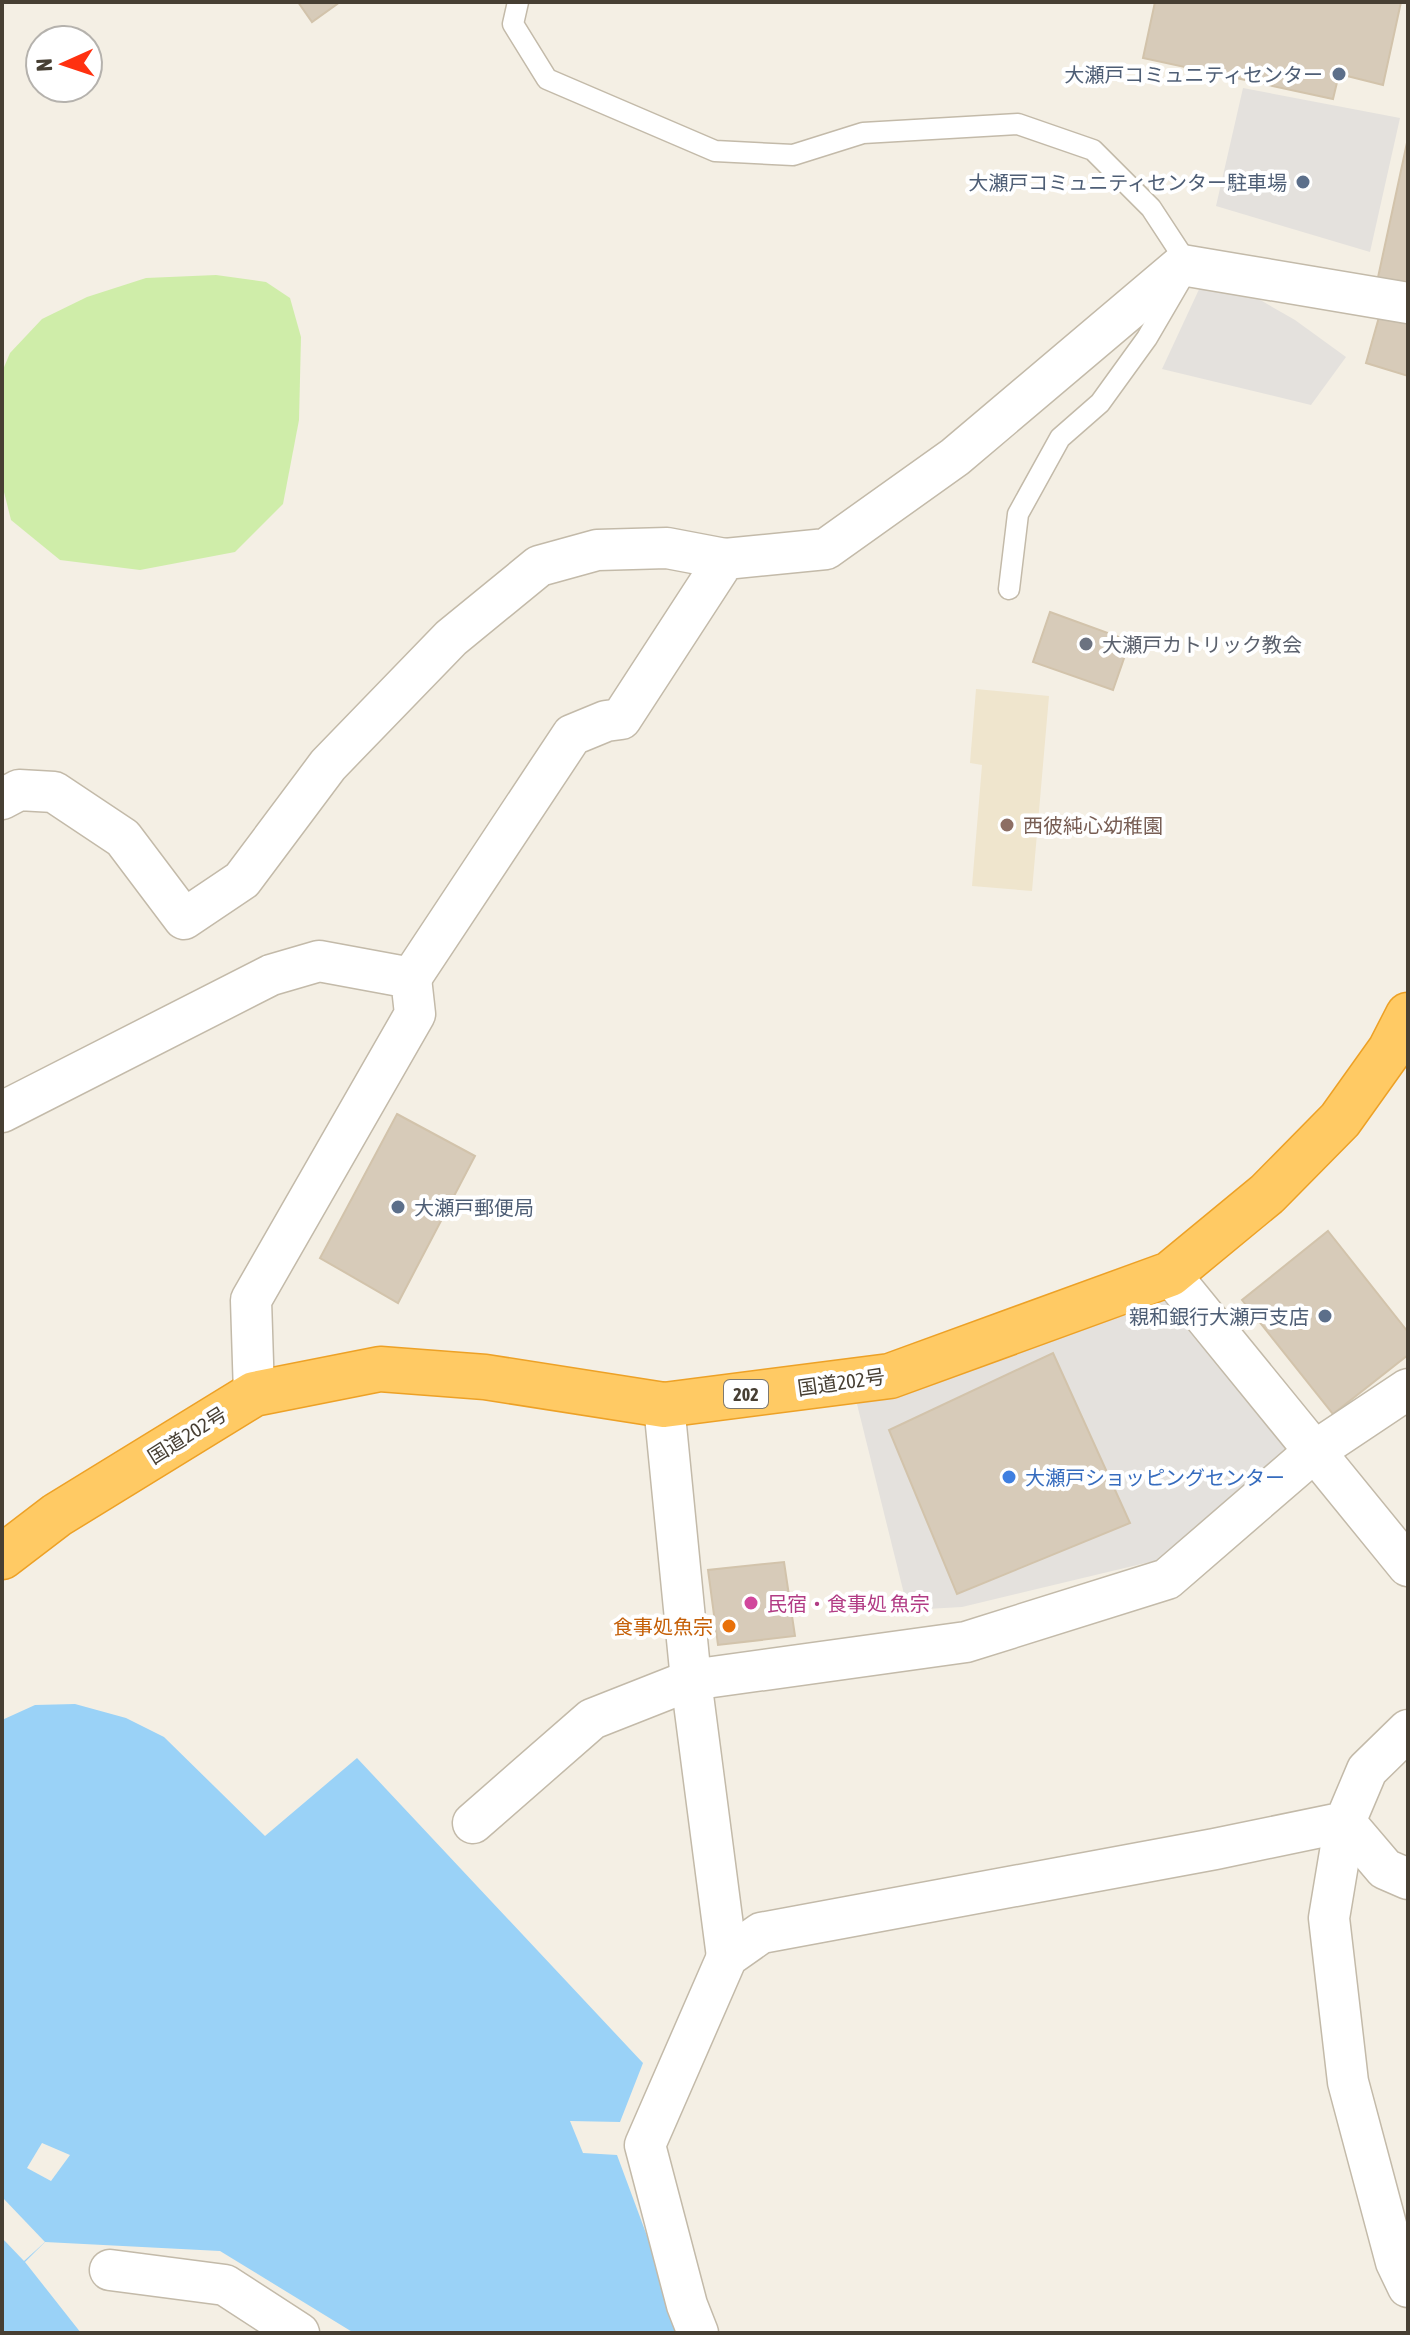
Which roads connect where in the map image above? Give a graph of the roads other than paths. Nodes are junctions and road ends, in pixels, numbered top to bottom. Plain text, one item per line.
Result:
1 (518, 2) edge
2 (1189, 266) junction
3 (1408, 303) edge
4 (725, 559) junction
5 (1009, 589) dead end
6 (2, 799) edge
7 (411, 978) junction
8 (1408, 1015) edge
9 (5, 1103) edge
10 (1170, 1274) junction
11 (1408, 1389) edge
12 (254, 1394) junction
13 (664, 1405) junction
14 (1315, 1451) junction
15 (2, 1557) edge
16 (1408, 1566) edge
17 (691, 1680) junction
18 (1408, 1730) edge
19 (1345, 1822) junction
20 (473, 1823) dead end
21 (1408, 1879) edge
22 (727, 1957) junction
23 (110, 2270) dead end
24 (1408, 2287) edge
25 (299, 2333) edge
26 (698, 2333) edge

1 - 2 lane
2 - 3 street
2 - 4 street
2 - 5 lane
4 - 6 street
4 - 7 street
7 - 9 street
7 - 12 street
8 - 10 highway, 国道202号 / 202
10 - 13 highway, 国道202号 / 202
10 - 14 street
11 - 14 street
12 - 13 highway, 国道202号 / 202
12 - 15 highway, 国道202号 / 202
13 - 17 street
14 - 16 street
14 - 17 street
17 - 20 street
17 - 22 street
18 - 19 street
19 - 21 street
19 - 22 street
19 - 24 street
22 - 26 street
23 - 25 street

